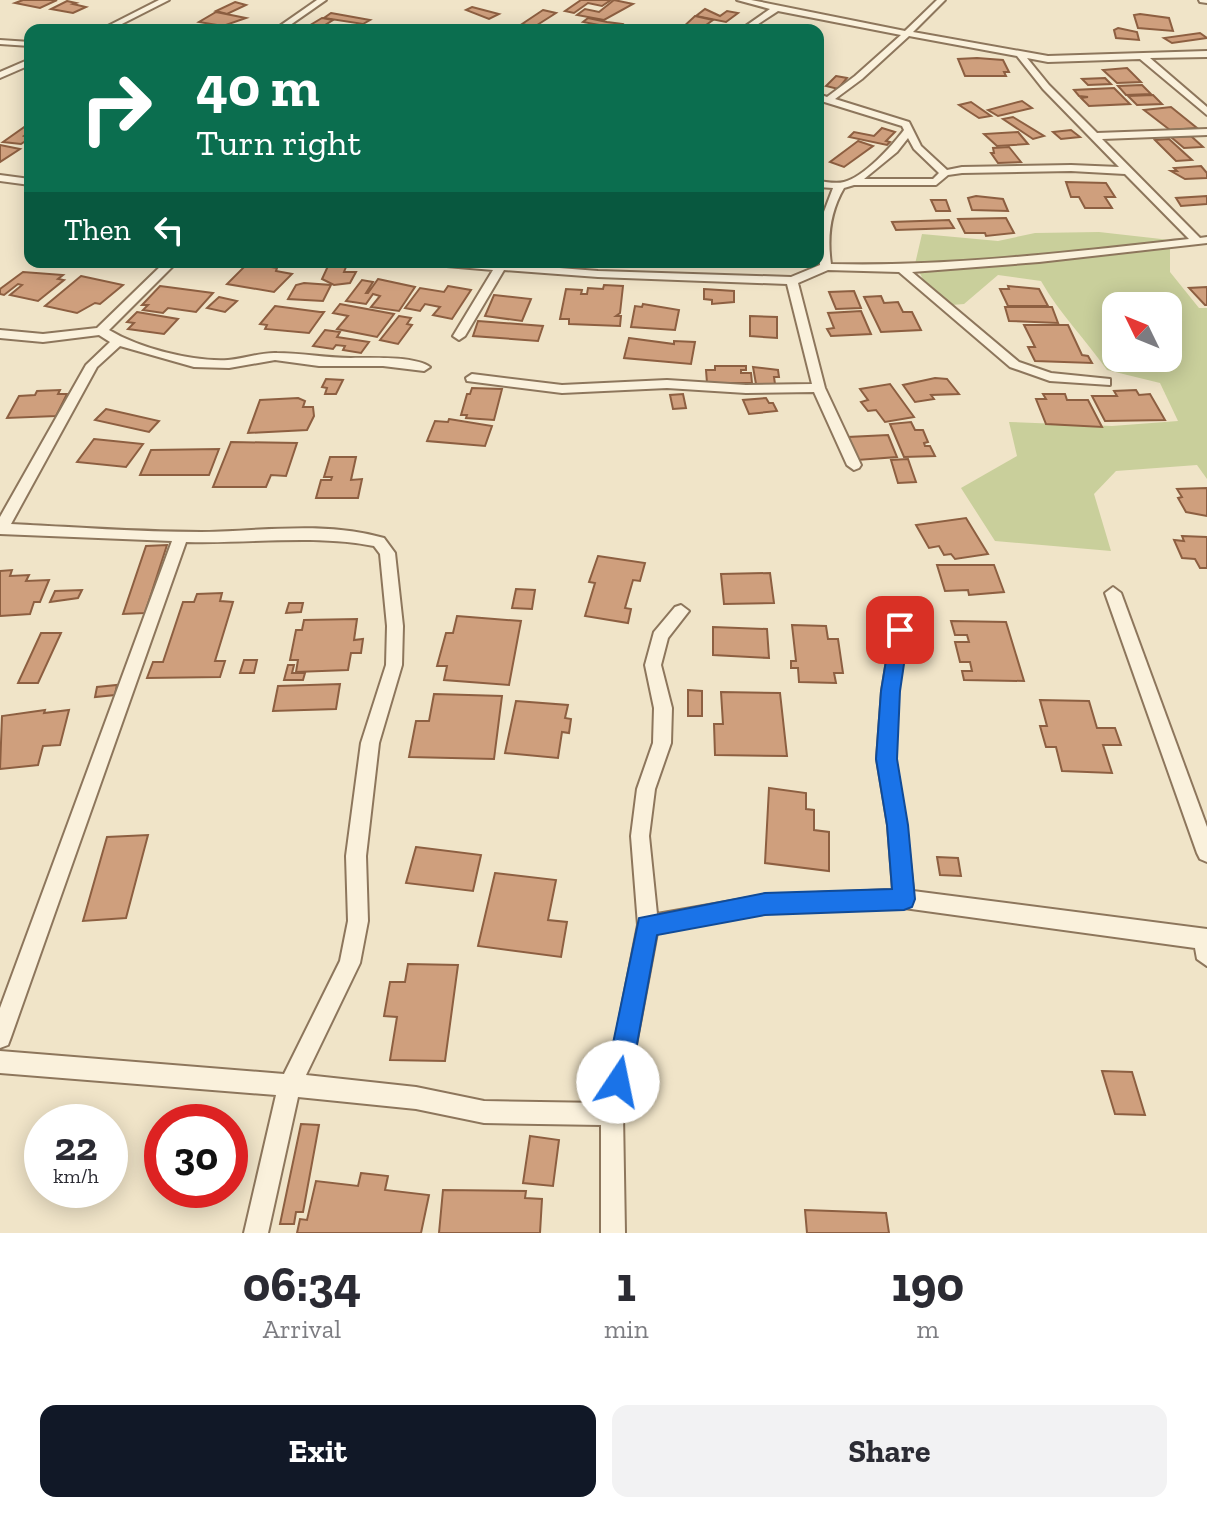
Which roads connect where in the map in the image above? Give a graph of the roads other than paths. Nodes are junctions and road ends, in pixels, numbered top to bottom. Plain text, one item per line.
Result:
1 (141, 0) edge
2 (322, 0) edge
3 (741, 0) edge
4 (941, 0) edge
5 (161, 2) edge
6 (777, 8) junction
7 (116, 24) edge
8 (287, 24) edge
9 (753, 24) edge
10 (907, 34) junction
11 (0, 42) edge
12 (24, 44) edge
13 (1020, 54) junction
14 (1207, 54) edge
15 (1143, 57) junction
16 (24, 65) edge
17 (0, 75) edge
18 (824, 98) edge
19 (824, 99) edge
20 (1207, 112) edge
21 (908, 132) junction
22 (1207, 132) edge
23 (1095, 136) junction
24 (1130, 171) junction
25 (945, 173) junction
26 (0, 178) edge
27 (24, 181) edge
28 (854, 182) junction
29 (824, 185) edge
30 (840, 186) junction
31 (824, 222) edge
32 (1202, 240) edge
33 (824, 249) edge
34 (826, 267) joint
35 (165, 268) edge
36 (499, 268) edge
37 (514, 268) edge
38 (824, 268) edge
39 (902, 269) junction
40 (792, 281) junction
41 (101, 331) junction
42 (0, 334) edge
43 (459, 336) dead end
44 (118, 341) junction
45 (424, 367) dead end
46 (472, 378) dead end
47 (1105, 382) dead end
48 (819, 388) junction
49 (854, 465) dead end
50 (1, 528) edge
51 (181, 536) junction
52 (1113, 593) dead end
53 (681, 611) dead end
54 (900, 630) dead end
55 (1207, 853) edge
56 (904, 899) junction
57 (648, 925) junction
58 (1207, 940) edge
59 (1207, 956) edge
60 (0, 1037) edge
61 (0, 1062) edge
62 (289, 1087) junction
63 (612, 1114) junction
64 (256, 1233) edge
65 (613, 1233) edge

1 - 5 street
2 - 8 street
3 - 6 street
4 - 10 street
5 - 7 street
6 - 9 street
6 - 10 street
10 - 13 street
10 - 18 street
11 - 12 street
13 - 15 street
13 - 23 street
14 - 15 street
15 - 20 street
16 - 17 street
19 - 21 street
21 - 25 street
21 - 28 street
22 - 23 street
23 - 24 street
24 - 25 street
24 - 32 street
25 - 28 street
26 - 27 street
28 - 30 street
29 - 30 street
30 - 31 street
32 - 39 street
33 - 34 street
34 - 39 street
35 - 41 street
36 - 43 street
37 - 40 street
38 - 40 street
39 - 47 street
40 - 48 street
41 - 42 street
41 - 44 street
44 - 45 street
44 - 50 street
46 - 48 street
48 - 49 street
50 - 51 street
51 - 60 street
51 - 62 street
52 - 55 street
53 - 57 street
54 - 56 street
56 - 57 street
56 - 58 street
57 - 63 street
58 - 59 street
61 - 62 street
62 - 63 street
62 - 64 street
63 - 65 street

